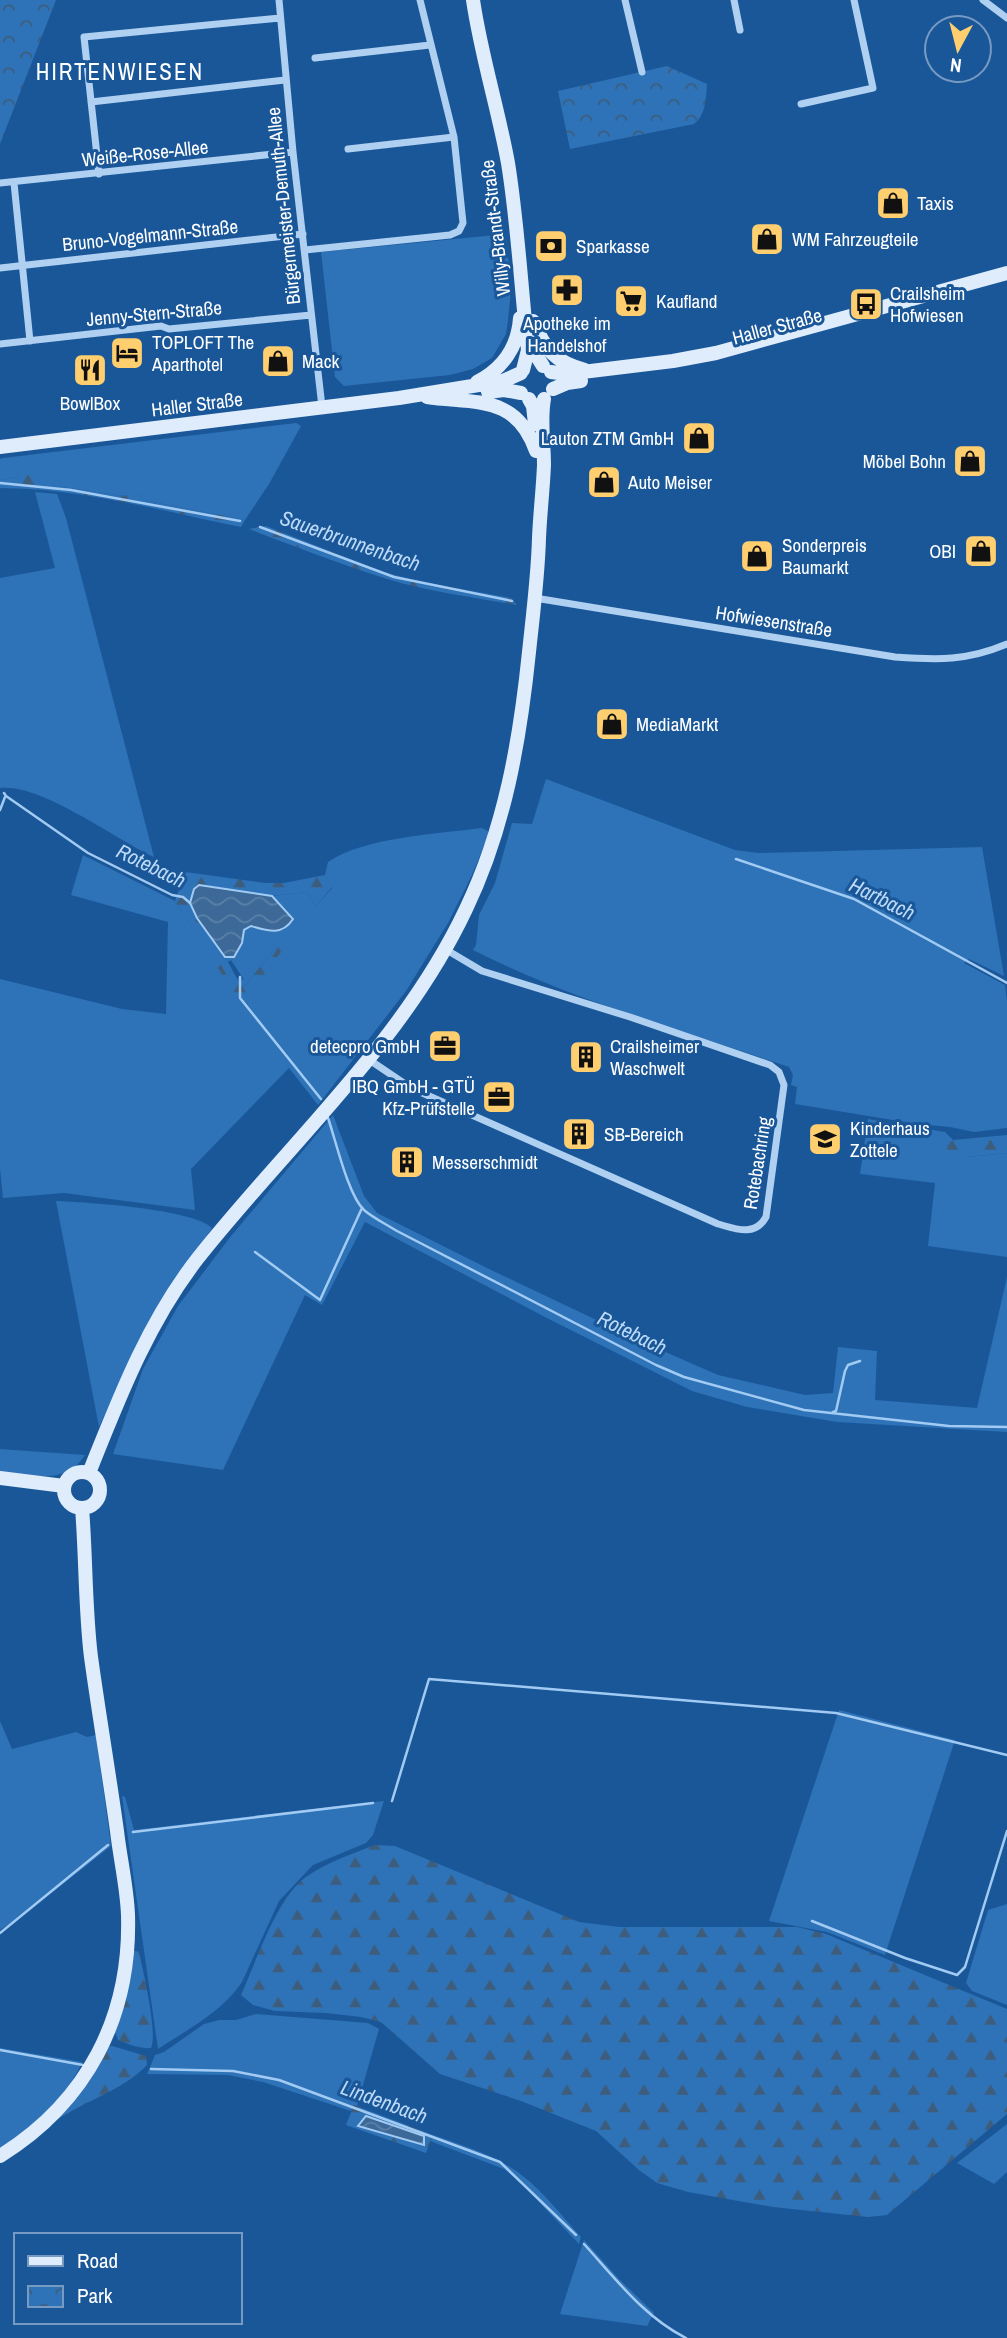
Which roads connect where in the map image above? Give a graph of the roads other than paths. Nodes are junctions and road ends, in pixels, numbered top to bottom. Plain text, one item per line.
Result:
1 (279, 0) edge
2 (419, 0) edge
3 (475, 0) edge
4 (625, 0) edge
5 (734, 0) edge
6 (854, 0) edge
7 (983, 0) edge
8 (279, 18) junction
9 (1007, 18) edge
10 (740, 30) dead end
11 (430, 45) junction
12 (315, 58) dead end
13 (642, 72) dead end
14 (285, 80) junction
15 (91, 102) junction
16 (801, 104) dead end
17 (453, 137) junction
18 (348, 149) dead end
19 (292, 152) junction
20 (99, 174) junction
21 (13, 183) junction
22 (0, 184) edge
23 (303, 234) junction
24 (305, 250) junction
25 (22, 266) junction
26 (0, 268) edge
27 (1007, 273) edge
28 (1007, 281) edge
29 (521, 289) junction
30 (311, 315) junction
31 (533, 321) junction
32 (30, 341) junction
33 (0, 344) edge
34 (547, 369) junction
35 (589, 371) junction
36 (522, 372) junction
37 (468, 386) junction
38 (548, 394) junction
39 (525, 396) junction
40 (422, 397) junction
41 (399, 398) junction
42 (322, 408) junction
43 (0, 447) edge
44 (536, 451) junction
45 (541, 488) junction
46 (535, 598) junction
47 (1007, 644) edge
48 (445, 949) junction
49 (367, 1059) junction
50 (89, 1473) junction
51 (0, 1478) edge
52 (64, 1486) junction
53 (82, 1508) junction
54 (0, 2156) edge

1 - 8 street, Bürgermeister-Demuth-Allee
2 - 11 street
3 - 29 main road, Willy-Brandt-Straße
3 - 31 main road, Willy-Brandt-Straße
4 - 13 street
5 - 10 street
6 - 16 street
7 - 9 street
8 - 14 street, Bürgermeister-Demuth-Allee
8 - 15 street
11 - 12 street
11 - 17 street
14 - 15 street
14 - 19 street, Bürgermeister-Demuth-Allee
15 - 20 street
17 - 18 street
17 - 24 street
19 - 20 street, Weiße-Rose-Allee
19 - 23 street, Bürgermeister-Demuth-Allee
20 - 21 street, Weiße-Rose-Allee
21 - 22 street, Weiße-Rose-Allee
21 - 25 street
23 - 24 street, Bürgermeister-Demuth-Allee
23 - 25 street, Bruno-Vogelmann-Straße
24 - 30 street, Bürgermeister-Demuth-Allee
25 - 26 street, Bruno-Vogelmann-Straße
25 - 32 street
27 - 35 main road, Haller Straße
28 - 38 main road, Haller Straße
29 - 36 main road, Willy-Brandt-Straße
29 - 37 main road
30 - 32 street, Jenny-Stern-Straße
30 - 42 street, Bürgermeister-Demuth-Allee
31 - 34 main road, Willy-Brandt-Straße
31 - 35 main road, Haller Straße
32 - 33 street, Jenny-Stern-Straße
34 - 35 main road, Haller Straße
34 - 36 main road
34 - 38 main road
36 - 37 main road, Haller Straße
36 - 39 main road
37 - 41 main road, Haller Straße
38 - 39 main road
38 - 45 main road
39 - 40 main road, Haller Straße
39 - 44 main road
40 - 41 main road, Haller Straße
40 - 44 main road
41 - 42 main road, Haller Straße
42 - 43 main road, Haller Straße
44 - 45 main road
45 - 46 main road
46 - 47 street, Hofwiesenstraße
46 - 48 main road
48 - 49 main road
48 - 49 street, Rotebachring
49 - 50 main road
50 - 52 main road
50 - 53 main road
51 - 52 main road
52 - 53 main road
53 - 54 main road

